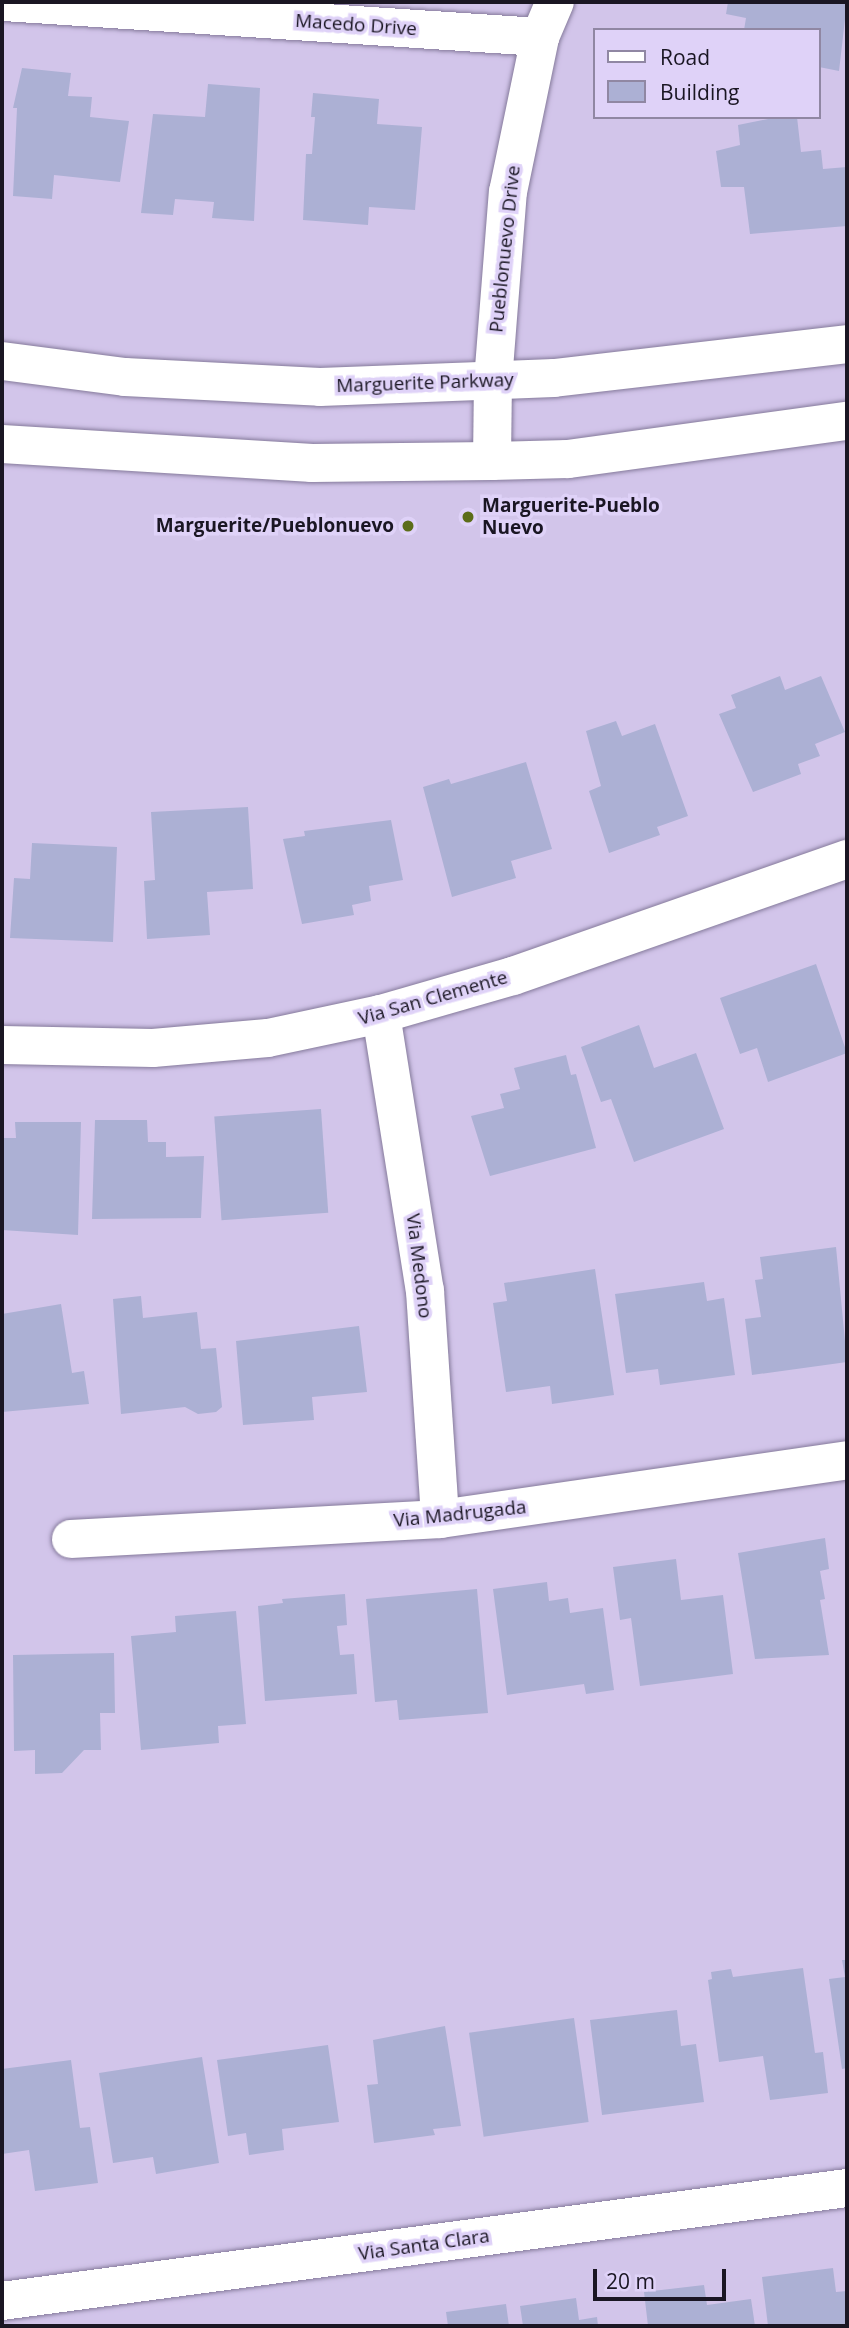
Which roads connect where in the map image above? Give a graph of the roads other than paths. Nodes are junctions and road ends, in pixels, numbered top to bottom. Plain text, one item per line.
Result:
1 (4, 2) edge
2 (555, 2) edge
3 (540, 37) junction
4 (847, 344) edge
5 (2, 361) edge
6 (493, 381) junction
7 (847, 421) edge
8 (2, 444) edge
9 (492, 461) junction
10 (847, 859) edge
11 (381, 1014) junction
12 (2, 1045) edge
13 (847, 1460) edge
14 (440, 1519) junction
15 (71, 1539) dead end
16 (847, 2188) edge
17 (2, 2301) edge

1 - 3 street, Macedo Drive
2 - 3 street, Pueblonuevo Drive
3 - 6 street, Pueblonuevo Drive
4 - 6 street, Marguerite Parkway
5 - 6 street, Marguerite Parkway
6 - 9 street, Pueblonuevo Drive
7 - 9 street
8 - 9 street
10 - 11 street, Via San Clemente
11 - 12 street, Via San Clemente
11 - 14 street, Via Medono
13 - 14 street, Via Madrugada
14 - 15 street, Via Madrugada
16 - 17 street, Via Santa Clara

